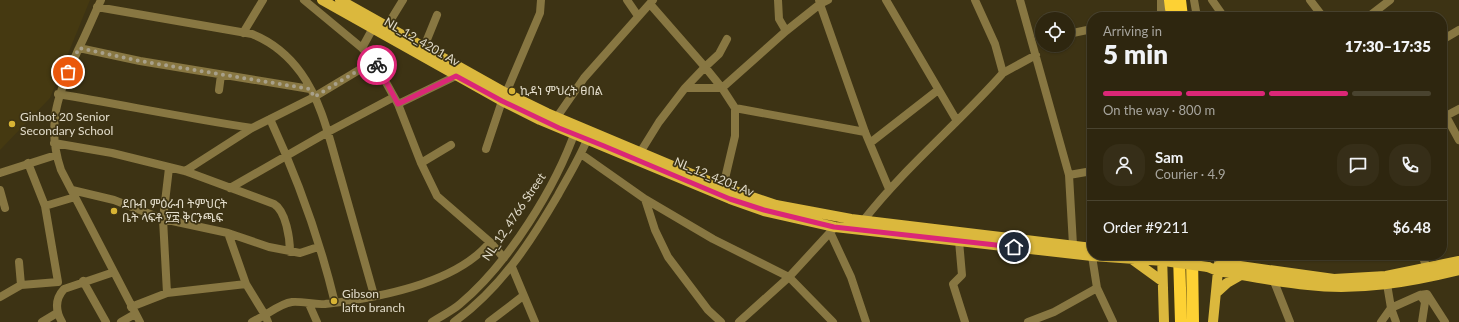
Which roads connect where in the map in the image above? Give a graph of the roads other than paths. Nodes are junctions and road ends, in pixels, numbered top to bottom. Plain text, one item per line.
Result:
1 (263, 0) edge
2 (304, 0) edge
3 (322, 0) edge
4 (340, 0) edge
5 (403, 0) edge
6 (541, 0) edge
7 (627, 0) edge
8 (778, 0) edge
9 (886, 0) edge
10 (975, 0) edge
11 (1020, 0) edge
12 (1161, 0) edge
13 (1170, 0) edge
14 (1180, 0) edge
15 (1194, 0) edge
16 (1212, 0) edge
17 (1310, 0) edge
18 (1390, 0) edge
19 (822, 1) edge
20 (651, 2) edge
21 (99, 4) edge
22 (1161, 12) edge
23 (1171, 12) edge
24 (1181, 12) edge
25 (1196, 12) edge
26 (1220, 12) edge
27 (1319, 12) edge
28 (1375, 12) edge
29 (437, 15) dead end
30 (638, 16) junction
31 (387, 26) junction
32 (373, 28) junction
33 (786, 30) junction
34 (1087, 30) edge
35 (1459, 30) edge
36 (243, 33) junction
37 (1075, 33) edge
38 (1447, 37) edge
39 (727, 39) dead end
40 (424, 47) junction
41 (79, 48) junction
42 (362, 48) junction
43 (1035, 52) junction
44 (374, 61) junction
45 (705, 67) junction
46 (1003, 73) junction
47 (221, 75) junction
48 (456, 76) junction
49 (685, 88) junction
50 (722, 88) junction
51 (310, 89) junction
52 (219, 90) dead end
53 (938, 90) junction
54 (58, 94) junction
55 (314, 97) junction
56 (504, 97) junction
57 (396, 100) junction
58 (735, 108) junction
59 (1459, 109) edge
60 (1447, 114) edge
61 (557, 117) junction
62 (270, 119) junction
63 (957, 121) junction
64 (1447, 121) edge
65 (252, 128) junction
66 (576, 130) junction
67 (328, 132) junction
68 (865, 132) junction
69 (589, 135) junction
70 (1459, 140) edge
71 (54, 143) junction
72 (870, 143) junction
73 (451, 145) dead end
74 (486, 149) dead end
75 (641, 151) junction
76 (581, 154) junction
77 (56, 155) junction
78 (287, 156) junction
79 (28, 163) junction
80 (421, 164) junction
81 (169, 168) junction
82 (184, 171) junction
83 (1087, 172) edge
84 (0, 173) edge
85 (1069, 175) junction
86 (723, 187) junction
87 (230, 188) junction
88 (889, 189) junction
89 (0, 190) edge
90 (74, 194) junction
91 (645, 199) junction
92 (46, 206) junction
93 (5, 208) dead end
94 (163, 219) junction
95 (863, 221) junction
96 (832, 230) junction
97 (228, 233) junction
98 (959, 241) junction
99 (490, 242) junction
100 (1073, 245) junction
101 (318, 247) junction
102 (1087, 250) edge
103 (290, 252) junction
104 (1087, 252) edge
105 (504, 258) junction
106 (1093, 260) edge
107 (1133, 260) edge
108 (1163, 260) edge
109 (1179, 260) edge
110 (1180, 260) edge
111 (1192, 260) edge
112 (1216, 260) edge
113 (1424, 260) edge
114 (1459, 261) edge
115 (19, 262) dead end
116 (1213, 266) junction
117 (512, 267) junction
118 (1427, 268) junction
119 (1445, 269) junction
120 (1459, 270) edge
121 (114, 272) junction
122 (1241, 275) junction
123 (789, 277) junction
124 (1274, 280) junction
125 (83, 281) junction
126 (1162, 281) junction
127 (246, 284) junction
128 (1387, 284) junction
129 (21, 285) junction
130 (61, 286) junction
131 (1097, 288) junction
132 (167, 293) junction
133 (1216, 293) junction
134 (1420, 295) junction
135 (374, 296) junction
136 (523, 296) junction
137 (0, 297) edge
138 (335, 303) junction
139 (309, 304) junction
140 (1391, 308) junction
141 (133, 310) junction
142 (57, 313) junction
143 (266, 318) edge
144 (42, 322) edge
145 (62, 322) edge
146 (106, 322) edge
147 (121, 322) edge
148 (140, 322) edge
149 (252, 322) edge
150 (317, 322) edge
151 (432, 322) edge
152 (454, 322) edge
153 (491, 322) edge
154 (535, 322) edge
155 (721, 322) edge
156 (739, 322) edge
157 (833, 322) edge
158 (866, 322) edge
159 (964, 322) edge
160 (1028, 322) edge
161 (1113, 322) edge
162 (1164, 322) edge
163 (1181, 322) edge
164 (1193, 322) edge
165 (1213, 322) edge
166 (1290, 322) edge
167 (1381, 322) edge
168 (1396, 322) edge
169 (1422, 322) edge
170 (1445, 322) edge

1 - 36 street
2 - 42 street
3 - 32 main road, NL_12_4201 Av
4 - 31 main road, NL_12_4201 Av
5 - 31 street
6 - 56 street
7 - 30 street
8 - 33 street
9 - 53 street
10 - 46 street
11 - 43 street
12 - 22 street
13 - 23 highway
14 - 24 highway
15 - 25 street
16 - 26 street
17 - 27 street
18 - 28 street
19 - 33 street
19 - 68 street
20 - 30 street
20 - 45 street
21 - 36 street
21 - 41 street
29 - 40 street
30 - 61 street
31 - 40 main road, NL_12_4201 Av
32 - 42 street
32 - 48 main road, NL_12_4201 Av
33 - 50 street
34 - 37 street
35 - 38 street
36 - 51 street
39 - 45 street
40 - 56 main road, NL_12_4201 Av
41 - 47 street
41 - 54 street
42 - 44 street
43 - 46 street
43 - 85 street
44 - 55 street
44 - 57 street
45 - 49 street
45 - 50 street
46 - 63 street
47 - 51 street
47 - 52 street
48 - 56 main road, NL_12_4201 Av
48 - 57 street
49 - 50 street
49 - 75 street
50 - 58 street
51 - 55 street
53 - 63 street
53 - 72 street
54 - 65 street
54 - 71 street
55 - 62 street
55 - 67 street
56 - 61 main road, NL_12_4201 Av
56 - 66 main road, NL_12_4201 Av
56 - 74 street
57 - 67 street
57 - 80 street
58 - 68 street
58 - 86 street
59 - 60 street
61 - 66 main road, NL_12_4201 Av
62 - 65 street
62 - 78 street
63 - 88 street
64 - 70 street
65 - 82 street
66 - 69 main road, NL_12_4201 Av
66 - 105 street, NL_12_4766 Street
67 - 78 street
67 - 135 street
68 - 72 street
69 - 75 main road, NL_12_4201 Av
69 - 76 street, NL_12_4766 Street
69 - 96 main road, NL_12_4201 Av
71 - 77 street
71 - 81 street
72 - 88 street
73 - 80 street
75 - 86 main road, NL_12_4201 Av
76 - 91 street
76 - 117 street, NL_12_4766 Street
77 - 79 street
77 - 90 street
78 - 87 street
78 - 101 street
79 - 84 street
79 - 92 street
80 - 99 street
81 - 82 street
81 - 94 street
82 - 87 street
83 - 85 street
85 - 100 street
86 - 95 main road, NL_12_4201 Av
87 - 103 street
88 - 95 street
89 - 93 street
90 - 92 street
90 - 94 street
90 - 121 street
91 - 123 street
91 - 155 street
92 - 130 street
94 - 97 street
94 - 132 street
95 - 100 main road, NL_12_4201 Av
96 - 98 main road, NL_12_4201 Av
96 - 123 street
96 - 158 street
97 - 103 street
97 - 127 street
98 - 104 main road, NL_12_4201 Av
98 - 159 street
99 - 105 street
99 - 135 street
100 - 102 main road, NL_12_4201 Av
101 - 103 street
101 - 138 street
105 - 151 street, NL_12_4766 Street
106 - 131 street
107 - 126 main road
108 - 126 main road
109 - 163 highway
110 - 116 main road, NL_12_4201 Av, bridge
111 - 164 highway
112 - 116 street
113 - 118 street
114 - 119 main road
115 - 129 street
116 - 118 main road
116 - 122 main road
116 - 133 main road
117 - 136 street
117 - 152 street, NL_12_4766 Street
118 - 119 main road
119 - 120 main road
119 - 128 main road
121 - 125 street
121 - 141 street
122 - 124 main road
122 - 133 main road
123 - 156 street
123 - 157 street
124 - 128 main road
124 - 166 street
125 - 130 street
125 - 146 street
126 - 162 main road
127 - 132 street
127 - 143 street
128 - 140 street
129 - 130 street
129 - 137 street
130 - 142 street
131 - 160 street
131 - 161 street
132 - 141 street
133 - 165 main road
134 - 140 street
134 - 169 street
134 - 170 street
135 - 138 street
136 - 153 street
136 - 154 street
138 - 139 street
139 - 143 street
139 - 150 street
140 - 167 street
140 - 168 street
141 - 147 street
141 - 148 street
142 - 144 street
142 - 145 street
143 - 149 street

